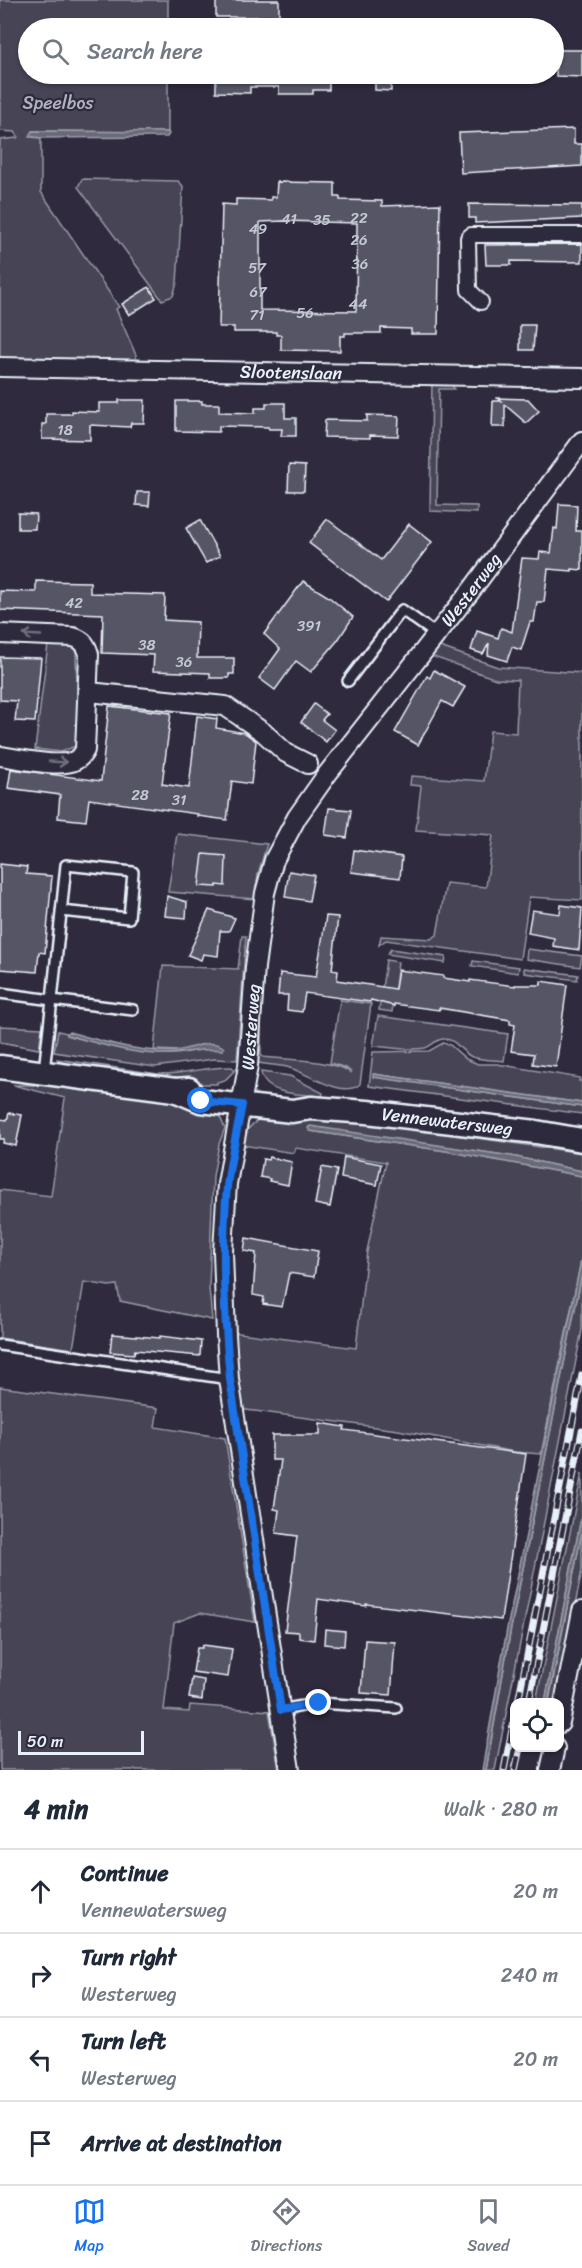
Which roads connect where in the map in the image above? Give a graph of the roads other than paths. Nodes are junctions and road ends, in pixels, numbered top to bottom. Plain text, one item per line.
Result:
1 (582, 235) edge
2 (481, 302) dead end
3 (0, 367) edge
4 (582, 378) edge
5 (580, 448) edge
6 (0, 634) edge
7 (436, 634) junction
8 (348, 681) dead end
9 (89, 692) junction
10 (0, 756) edge
11 (308, 764) dead end
12 (61, 911) junction
13 (0, 993) edge
14 (52, 1000) junction
15 (133, 1010) dead end
16 (0, 1067) edge
17 (44, 1074) junction
18 (243, 1099) junction
19 (582, 1140) edge
20 (0, 1345) edge
21 (230, 1379) junction
22 (582, 1611) edge
23 (564, 1703) edge
24 (396, 1708) dead end
25 (281, 1710) junction
26 (554, 1752) edge
27 (290, 1770) edge
28 (550, 1770) edge

1 - 2 street
3 - 4 street, Slootenslaan
5 - 7 street, Westerweg
9 -> 6 street
7 - 8 lane
7 - 18 street, Westerweg
10 -> 9 street
9 - 11 street
12 - 12 lane
12 - 14 lane
13 - 14 lane
14 - 15 lane
14 - 17 lane
16 - 17 street, Vennewatersweg
17 - 18 street, Vennewatersweg
18 - 19 street, Vennewatersweg
18 - 21 street, Westerweg
20 - 21 lane
21 - 25 street, Westerweg
22 - 23 street
24 - 25 lane
25 - 27 street, Westerweg
26 - 28 street

